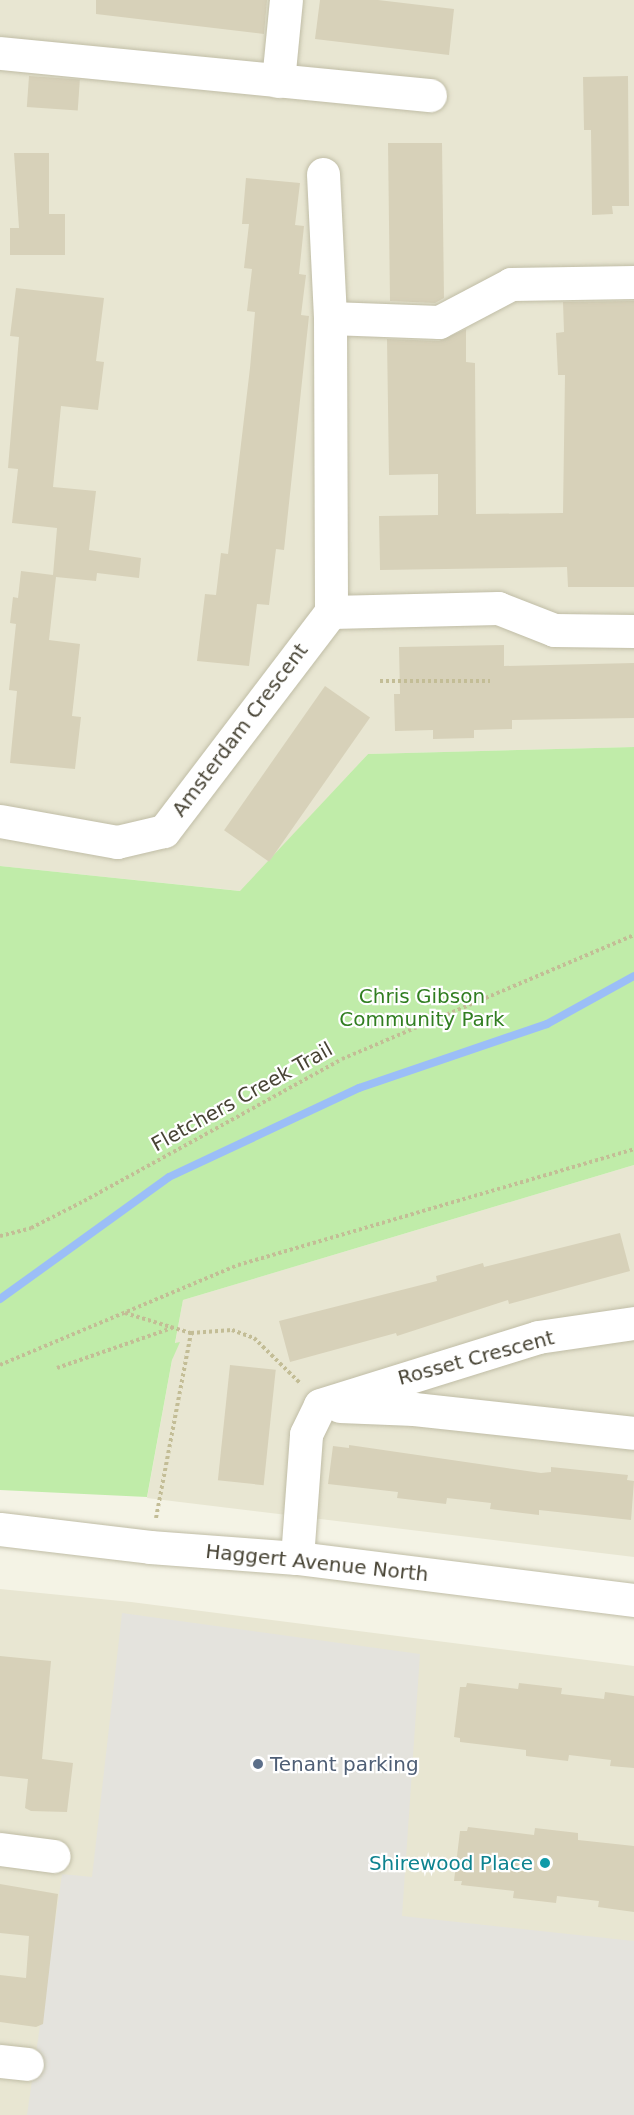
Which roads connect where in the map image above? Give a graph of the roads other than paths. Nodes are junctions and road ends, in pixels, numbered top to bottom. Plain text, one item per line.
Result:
1 (286, 0) edge
2 (0, 52) edge
3 (278, 81) junction
4 (430, 94) dead end
5 (323, 174) dead end
6 (634, 282) edge
7 (330, 318) junction
8 (331, 612) junction
9 (634, 631) edge
10 (0, 821) edge
11 (634, 1323) edge
12 (320, 1405) junction
13 (634, 1432) edge
14 (0, 1529) edge
15 (297, 1558) junction
16 (634, 1600) edge
17 (0, 1849) edge
18 (54, 1856) dead end

1 - 3 street
2 - 3 street
3 - 4 street
5 - 7 street
6 - 7 street
7 - 8 street
8 - 9 street
8 - 10 street, Amsterdam Crescent
11 - 12 street, Rosset Crescent
12 - 13 street, Rosset Crescent
12 - 15 street
14 - 15 street, Haggert Avenue North
15 - 16 street, Haggert Avenue North
17 - 18 street

